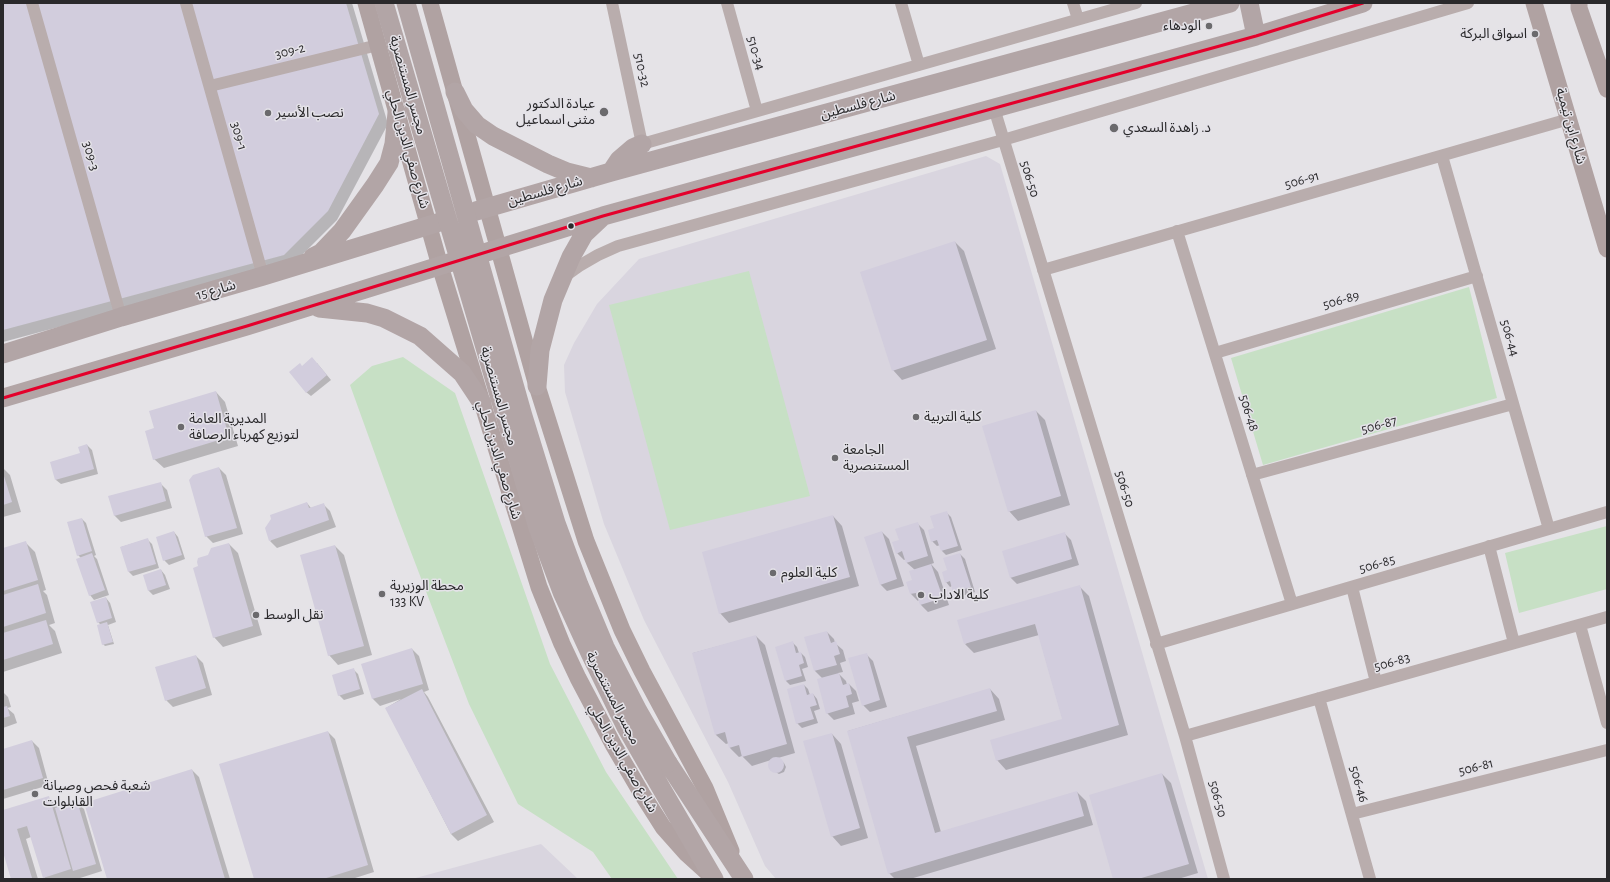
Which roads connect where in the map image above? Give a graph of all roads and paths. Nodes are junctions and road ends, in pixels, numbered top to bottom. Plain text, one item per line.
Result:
1 (32, 3) edge
2 (186, 3) edge
3 (366, 3) edge
4 (384, 3) edge
5 (406, 3) edge
6 (430, 3) edge
7 (612, 3) edge
8 (727, 3) edge
9 (901, 3) edge
10 (1073, 3) edge
11 (1136, 3) edge
12 (1230, 3) edge
13 (1249, 3) edge
14 (1363, 3) edge
15 (1468, 3) edge
16 (1534, 3) edge
17 (1579, 3) edge
18 (1078, 20) junction
19 (1256, 36) junction
20 (378, 45) junction
21 (919, 65) junction
22 (210, 86) junction
23 (1607, 90) edge
24 (455, 92) junction
25 (994, 108) junction
26 (757, 111) junction
27 (397, 113) junction
28 (1569, 119) junction
29 (1003, 140) junction
30 (642, 144) junction
31 (1442, 156) junction
32 (611, 172) junction
33 (591, 178) junction
34 (481, 210) junction
35 (603, 216) junction
36 (435, 224) junction
37 (1177, 232) junction
38 (1607, 249) edge
39 (493, 250) junction
40 (446, 264) junction
41 (296, 265) junction
42 (1043, 270) junction
43 (263, 276) junction
44 (1476, 276) junction
45 (561, 280) junction
46 (308, 308) junction
47 (121, 317) junction
48 (1215, 353) junction
49 (3, 354) edge
50 (537, 386) junction
51 (3, 398) edge
52 (482, 403) junction
53 (1513, 404) junction
54 (1252, 475) junction
55 (1607, 512) edge
56 (1549, 529) junction
57 (536, 544) dead end
58 (1489, 546) junction
59 (530, 561) junction
60 (1352, 587) junction
61 (1292, 604) junction
62 (1607, 617) edge
63 (1580, 625) junction
64 (1514, 643) junction
65 (1156, 644) junction
66 (1376, 682) junction
67 (1319, 698) junction
68 (1607, 724) edge
69 (1185, 736) junction
70 (1607, 750) edge
71 (661, 768) junction
72 (1352, 814) junction
73 (741, 875) edge
74 (714, 879) edge
75 (1224, 879) edge
76 (1370, 879) edge

1 - 47 street, 309-3
2 - 22 street, 309-1
3 - 20 street, شارع صفي الدين الحلي
4 - 71 main road, مجسر المستنصرية, bridge
5 - 71 main road, مجسر المستنصرية, bridge
6 - 24 street
7 - 30 street, 510-32
8 - 26 street, 510-34
9 - 21 street
10 - 18 street
11 - 18 street
12 - 32 main road, شارع فلسطين
13 - 19 main road
14 - 19 main road
15 - 29 street
16 - 28 street, شارع ابن تيمية
17 - 23 street
18 - 21 street
19 - 25 main road
20 - 22 street, 309-2
20 - 27 street, شارع صفي الدين الحلي
21 - 26 street
22 - 43 street, 309-1
24 - 33 main road
24 - 34 street
25 - 29 street, 506-50
25 - 35 main road
26 - 30 street
27 - 36 street, شارع صفي الدين الحلي
27 - 41 main road
28 - 31 street, 506-91
28 - 38 street, شارع ابن تيمية
29 - 42 street, 506-50
29 - 45 street
30 - 32 main road
31 - 37 street, 506-91
31 - 44 street, 506-44
32 - 33 main road, شارع فلسطين
33 - 34 main road, شارع فلسطين
34 - 39 street
35 - 39 main road
35 - 45 main road
36 - 40 street, شارع صفي الدين الحلي
36 - 41 main road, شارع 15
37 - 42 street, 506-91
37 - 48 street, 506-48
39 - 50 street
40 - 46 main road
40 - 52 street, شارع صفي الدين الحلي
41 - 43 main road, شارع 15
42 - 65 street, 506-50
43 - 47 main road, شارع 15
44 - 48 street, 506-89
44 - 53 street, 506-44
45 - 50 main road
46 - 51 main road
46 - 52 main road
47 - 49 main road, شارع 15
48 - 54 street, 506-48
50 - 73 street
52 - 59 street, شارع صفي الدين الحلي
53 - 54 street, 506-87
53 - 56 street, 506-44
54 - 61 street, 506-48
55 - 56 street, 506-85
56 - 58 street, 506-85
57 - 59 street
58 - 60 street, 506-85
58 - 64 street
59 - 74 street, شارع صفي الدين الحلي
60 - 61 street, 506-85
60 - 66 street
61 - 65 street, 506-85
62 - 63 street, 506-83
63 - 64 street, 506-83
63 - 68 street
64 - 66 street, 506-83
65 - 69 street, 506-50
66 - 67 street, 506-83
67 - 69 street, 506-83
67 - 72 street, 506-46
69 - 75 street, 506-50
70 - 72 street, 506-81
71 - 73 main road
71 - 74 main road, شارع صفي الدين الحلي
72 - 76 street, 506-46

